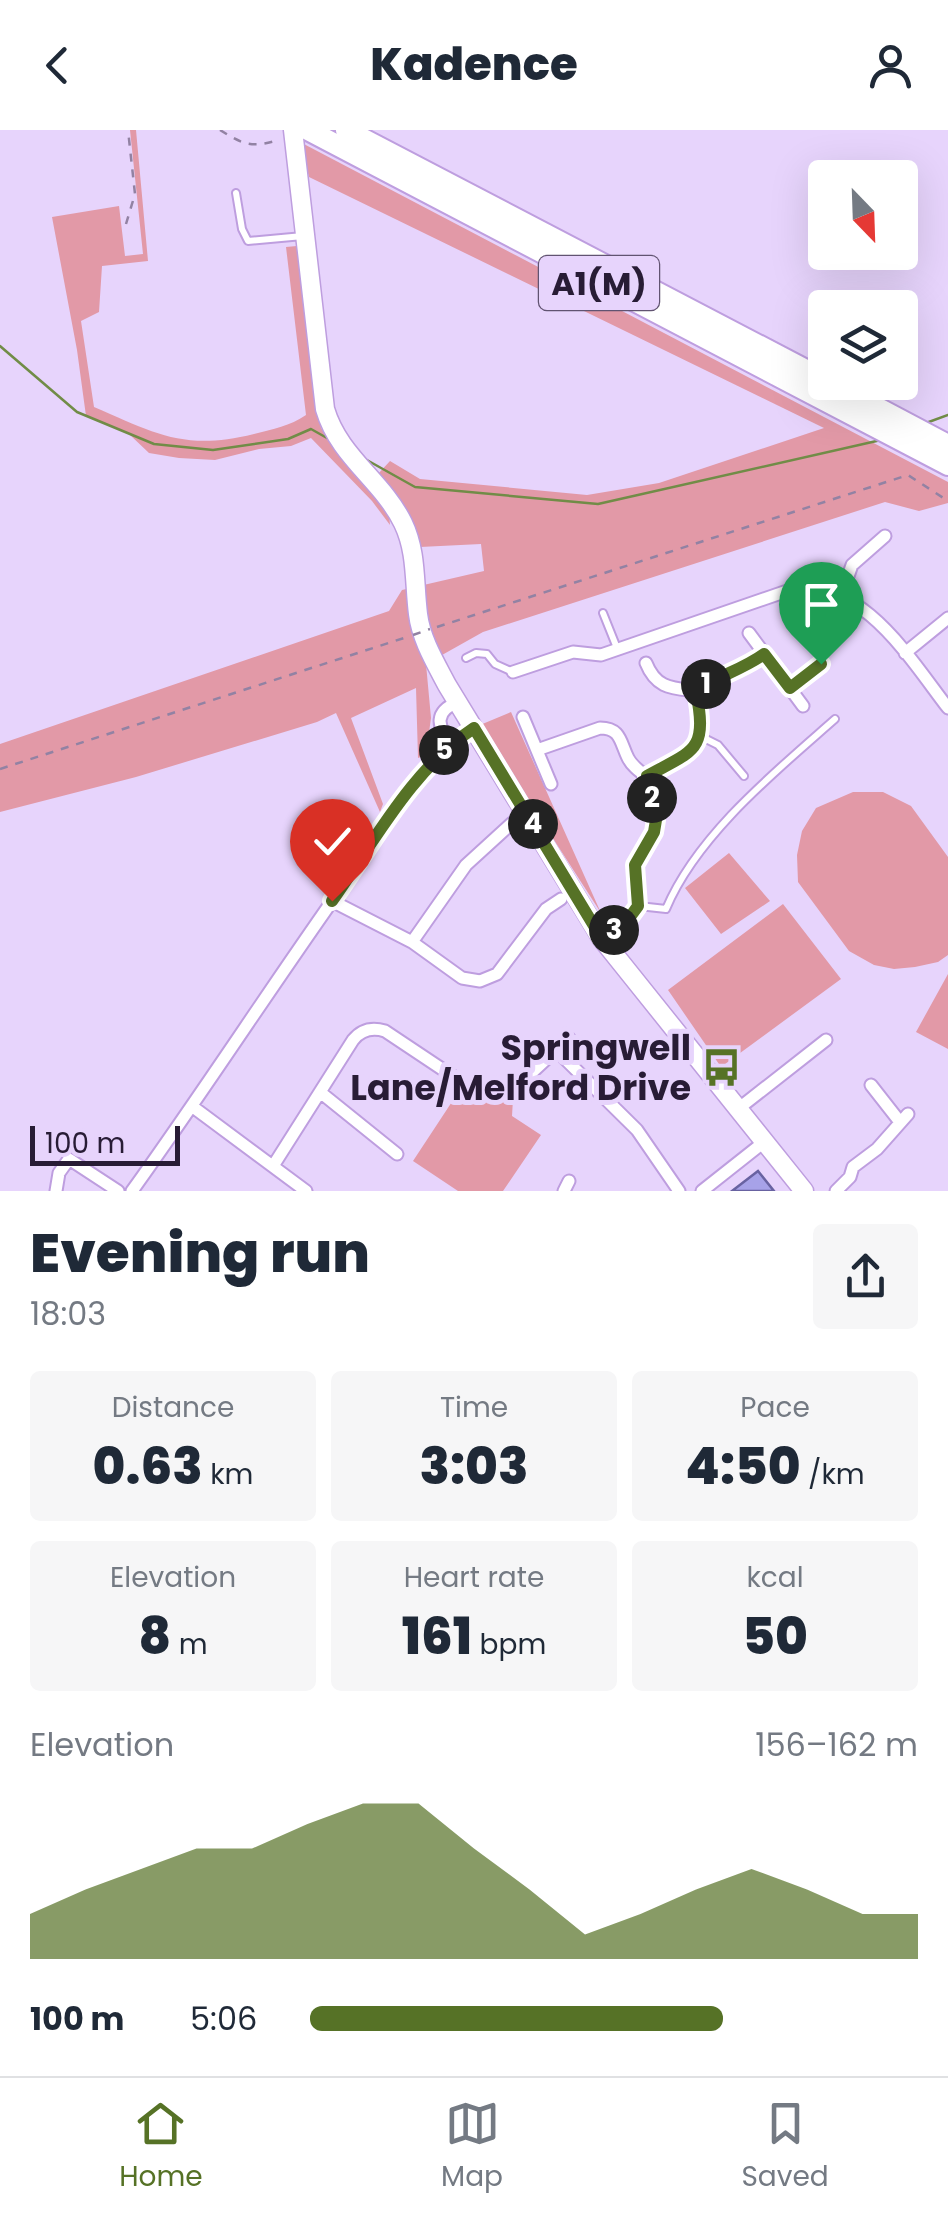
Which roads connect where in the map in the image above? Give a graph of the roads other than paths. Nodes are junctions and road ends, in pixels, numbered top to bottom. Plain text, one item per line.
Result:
1 (346, 130) edge
2 (302, 135) edge
3 (236, 193) dead end
4 (305, 236) junction
5 (808, 372) edge
6 (855, 400) edge
7 (904, 432) junction
8 (948, 445) edge
9 (948, 464) edge
10 (884, 536) dead end
11 (840, 596) junction
12 (603, 613) dead end
13 (948, 618) edge
14 (749, 633) dead end
15 (618, 649) junction
16 (906, 653) junction
17 (764, 654) junction
18 (466, 658) dead end
19 (646, 664) dead end
20 (821, 664) dead end
21 (513, 672) joint
22 (790, 688) junction
23 (696, 691) junction
24 (458, 702) junction
25 (803, 706) dead end
26 (948, 708) edge
27 (523, 716) dead end
28 (835, 719) dead end
29 (474, 728) junction
30 (699, 735) junction
31 (453, 742) junction
32 (537, 750) junction
33 (647, 776) junction
34 (744, 776) dead end
35 (551, 784) dead end
36 (512, 824) dead end
37 (561, 899) dead end
38 (332, 901) junction
39 (638, 906) junction
40 (602, 939) junction
41 (412, 942) junction
42 (569, 1038) dead end
43 (826, 1040) dead end
44 (556, 1050) junction
45 (460, 1081) dead end
46 (870, 1085) dead end
47 (513, 1090) dead end
48 (320, 1092) junction
49 (193, 1107) junction
50 (738, 1109) junction
51 (764, 1142) junction
52 (397, 1154) dead end
53 (273, 1166) junction
54 (301, 1190) edge
55 (56, 1191) edge
56 (118, 1191) edge
57 (132, 1191) edge
58 (678, 1191) edge
59 (702, 1191) edge
60 (804, 1191) edge
61 (836, 1191) edge

1 - 5 highway, A1(M)
2 - 4 street
2 - 7 highway, A1(M)
3 - 4 lane
4 - 24 street
6 - 7 highway, A1(M)
7 - 8 highway, A1(M)
7 - 9 highway, A1(M)
10 - 11 street
11 - 15 street
11 - 16 street
12 - 15 lane
13 - 16 street
14 - 17 street
15 - 21 street
16 - 26 street
17 - 22 street
17 - 23 street
18 - 21 lane
19 - 23 street
20 - 22 street
22 - 25 street
23 - 30 street
24 - 29 street
24 - 31 street
27 - 32 street
28 - 39 lane
29 - 31 street
29 - 40 street
30 - 33 street
30 - 34 lane
31 - 38 street
32 - 33 street
32 - 35 street
33 - 39 street
36 - 41 street
37 - 41 street
38 - 41 street
38 - 49 street
39 - 40 street
40 - 50 street
42 - 44 street
43 - 50 street
44 - 47 street
44 - 58 street
45 - 48 street
46 - 61 street
48 - 52 street
48 - 53 street
49 - 53 street
49 - 57 street
50 - 51 street
51 - 59 street
51 - 60 street
53 - 54 street
55 - 56 street

